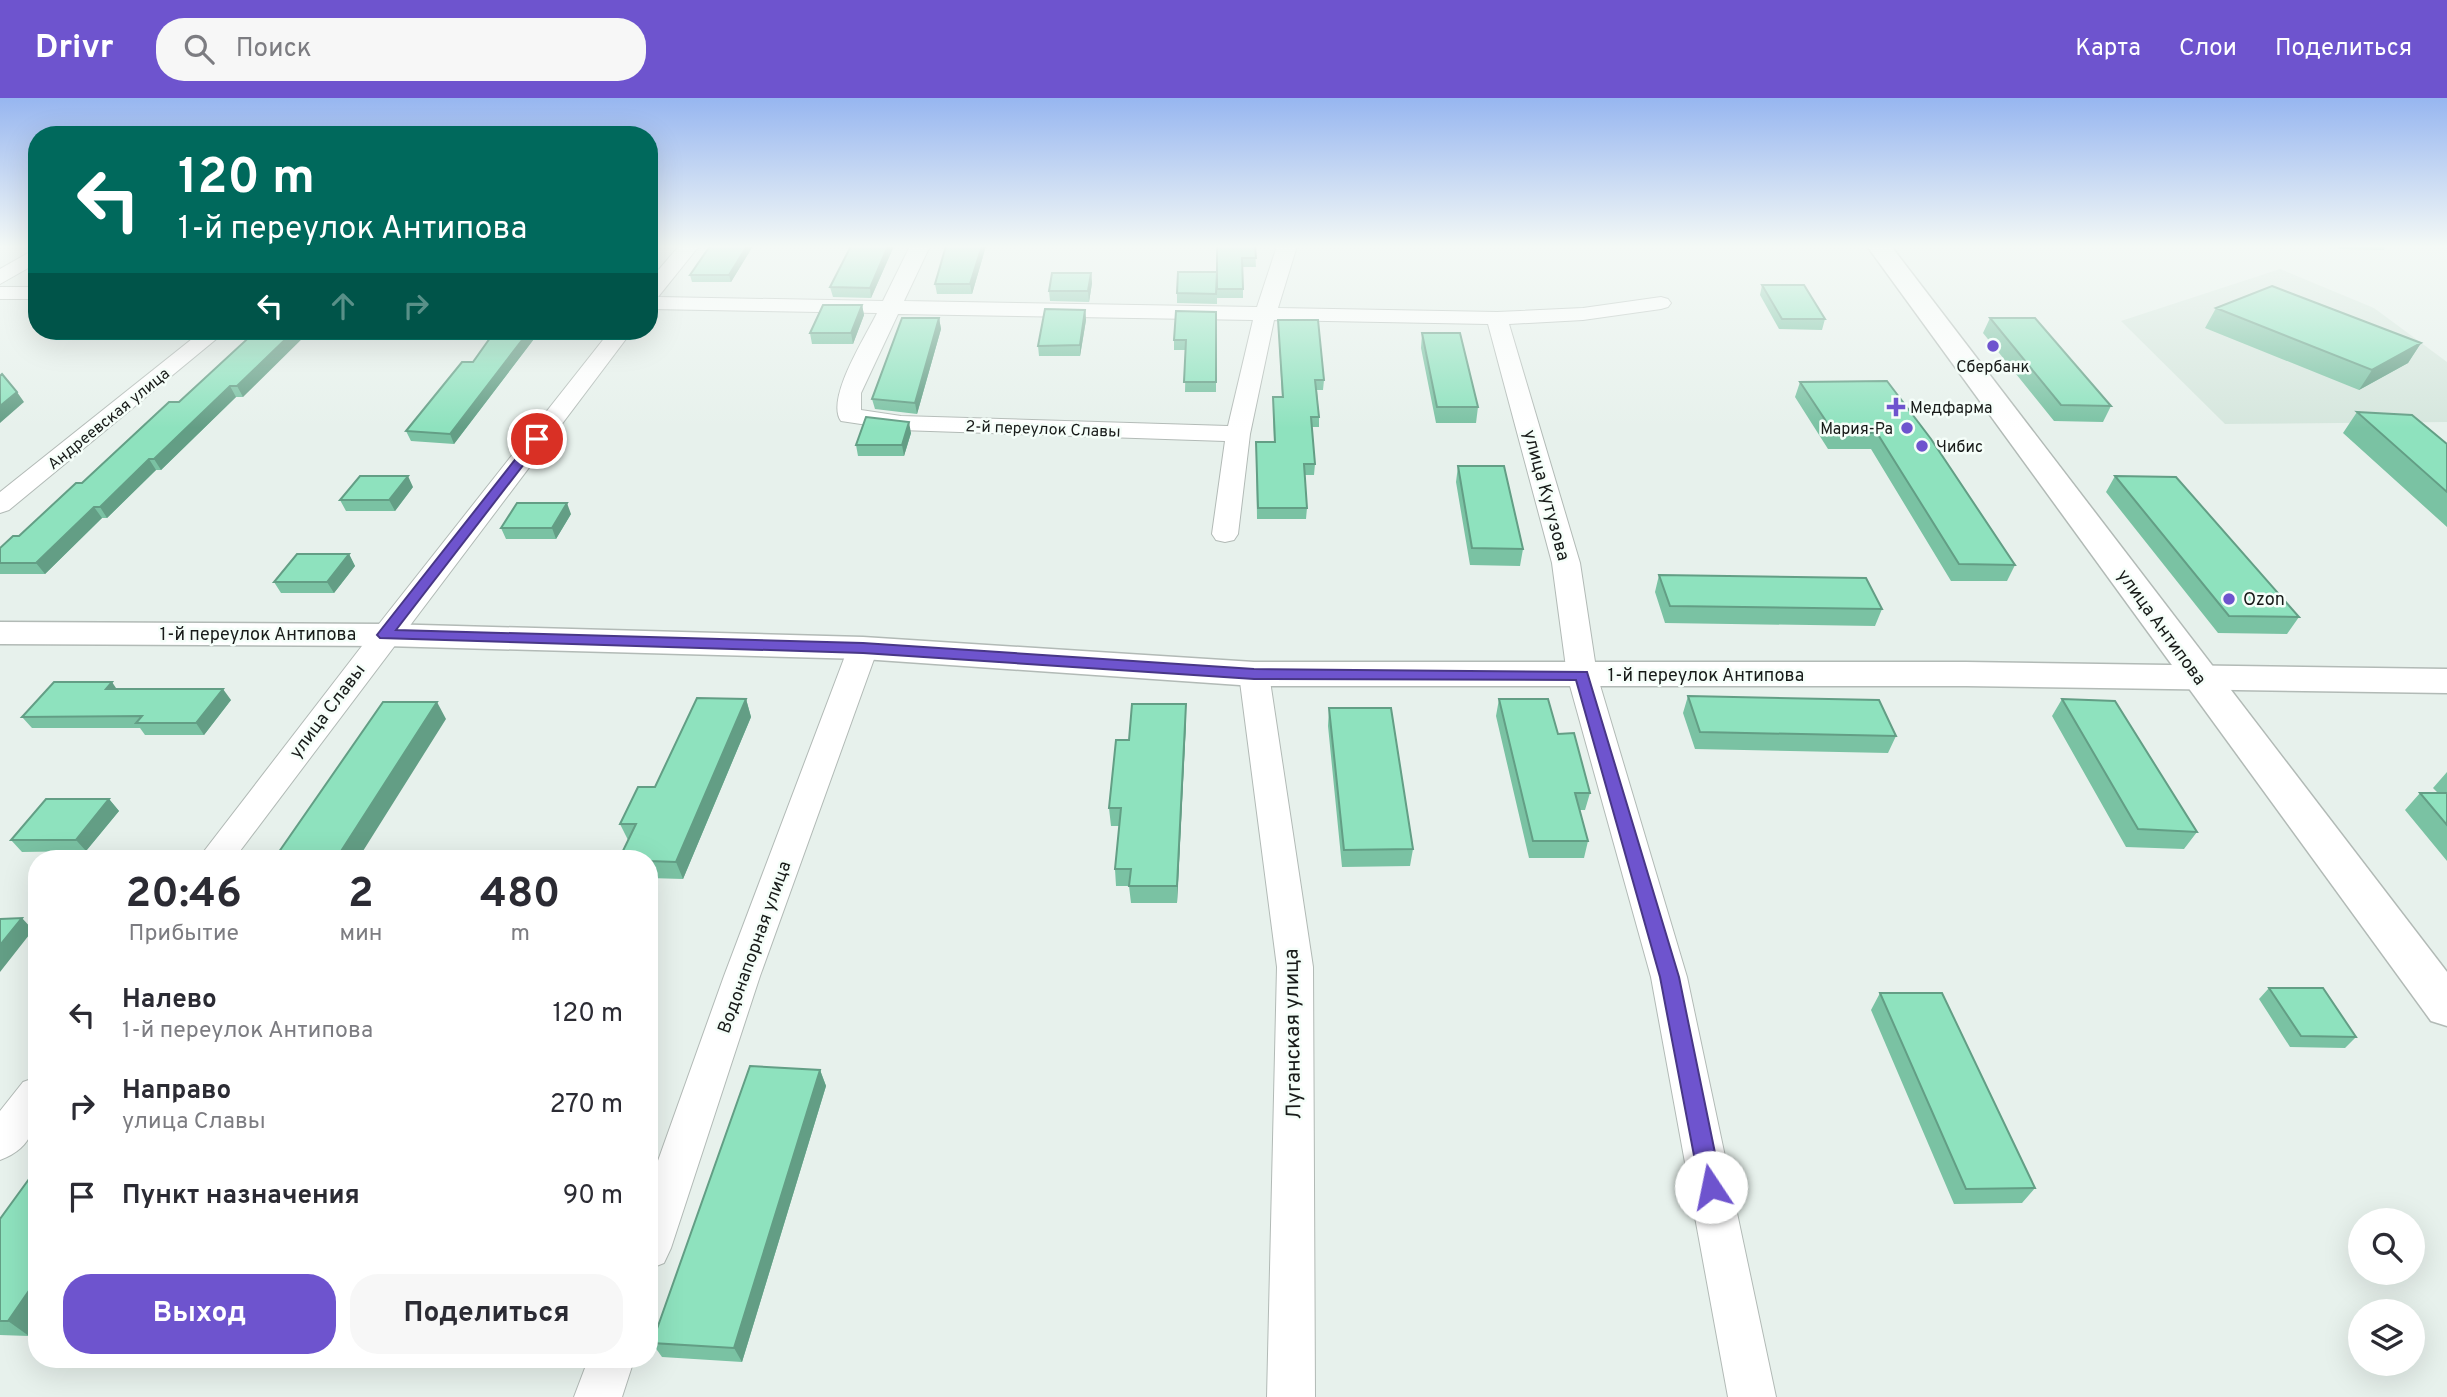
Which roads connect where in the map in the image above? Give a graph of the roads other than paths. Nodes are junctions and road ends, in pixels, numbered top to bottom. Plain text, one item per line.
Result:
1 (823, 307) edge
2 (1268, 307) edge
3 (1635, 307) edge
4 (1924, 307) edge
5 (890, 308) junction
6 (1265, 315) junction
7 (1497, 318) junction
8 (204, 340) edge
9 (614, 340) edge
10 (1238, 434) junction
11 (0, 505) edge
12 (1225, 534) dead end
13 (0, 633) edge
14 (385, 635) junction
15 (863, 648) junction
16 (1254, 674) junction
17 (1582, 675) junction
18 (2199, 677) junction
19 (2447, 681) edge
20 (222, 850) edge
21 (2447, 1007) edge
22 (28, 1106) edge
23 (0, 1142) edge
24 (658, 1222) edge
25 (608, 1368) edge
26 (598, 1397) edge
27 (1291, 1397) edge
28 (1752, 1397) edge

1 - 5 street
2 - 6 street
3 - 7 street
4 - 18 main road, улица Антипова
5 - 6 street
5 - 10 street, 2-й переулок Славы
6 - 7 street
6 - 10 street
7 - 17 street, улица Кутузова
8 - 11 street, Андреевская улица
9 - 14 street, улица Славы
10 - 12 street
13 - 14 main road, 1-й переулок Антипова
14 - 15 main road, 1-й переулок Антипова
14 - 20 street, улица Славы
15 - 16 main road, 1-й переулок Антипова
15 - 24 street, Водонапорная улица
16 - 17 main road, 1-й переулок Антипова
16 - 27 street, Луганская улица
17 - 18 main road, 1-й переулок Антипова
17 - 28 street, улица Кутузова
18 - 19 main road, 1-й переулок Антипова
18 - 21 main road, улица Антипова
22 - 23 street
25 - 26 street

